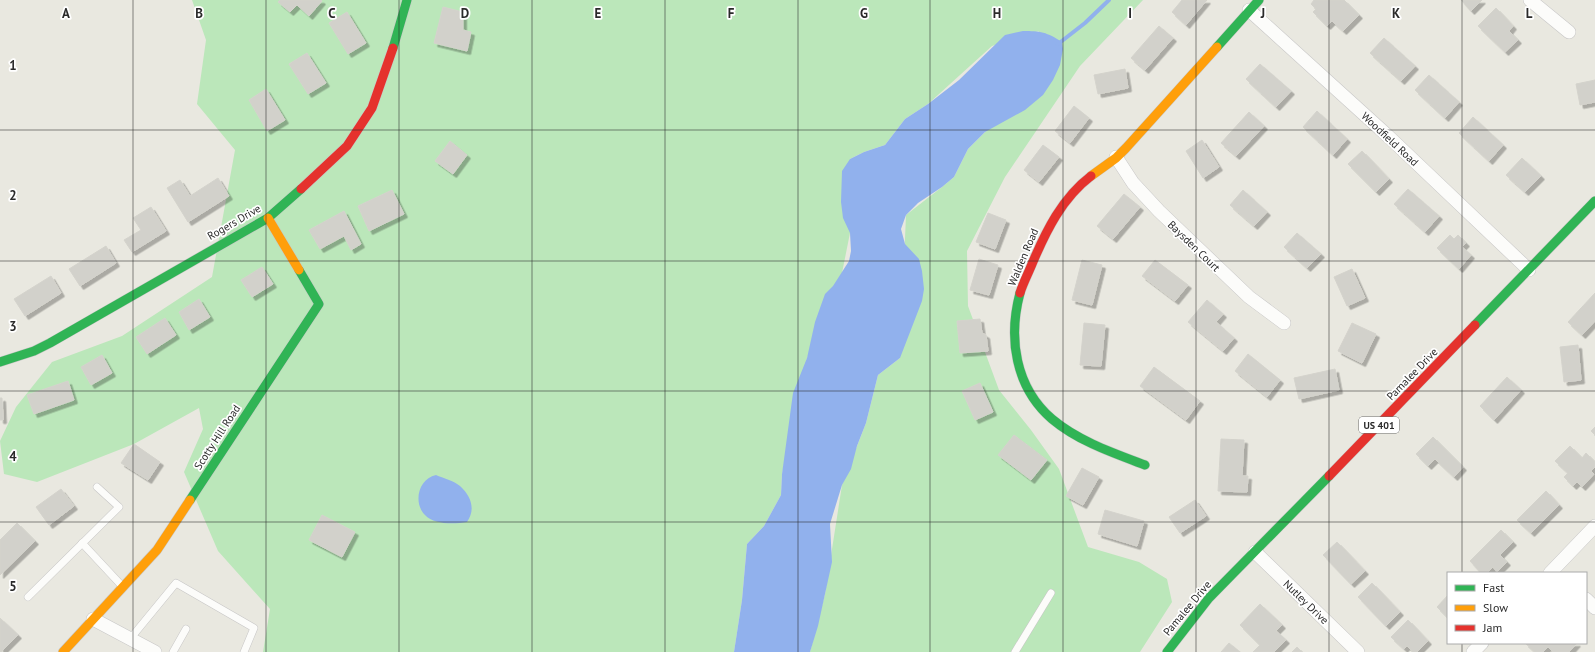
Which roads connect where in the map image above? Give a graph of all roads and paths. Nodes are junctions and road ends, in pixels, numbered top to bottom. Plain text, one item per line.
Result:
1 (1259, 0) edge
2 (1530, 0) edge
3 (405, 1) edge
4 (1249, 10) junction
5 (1569, 32) dead end
6 (1116, 158) junction
7 (1595, 201) edge
8 (268, 218) junction
9 (1529, 270) junction
10 (1284, 323) dead end
11 (0, 362) edge
12 (1145, 465) dead end
13 (97, 487) dead end
14 (1595, 526) edge
15 (82, 543) junction
16 (1255, 552) junction
17 (1554, 571) edge
18 (123, 588) junction
19 (1051, 593) dead end
20 (28, 597) dead end
21 (1587, 600) edge
22 (1595, 608) edge
23 (93, 619) junction
24 (186, 629) dead end
25 (130, 639) junction
26 (1481, 644) edge
27 (63, 652) edge
28 (155, 652) edge
29 (173, 652) edge
30 (244, 652) edge
31 (1015, 652) edge
32 (1167, 652) edge
33 (1358, 652) edge
34 (1473, 652) edge

1 - 4 street, Walden Road
2 - 5 street
3 - 8 street, Rogers Drive
4 - 6 street, Walden Road
4 - 9 street, Woodfield Road
6 - 10 street, Baysden Court
6 - 12 street, Walden Road
7 - 9 street, Pamalee Drive / US 401
8 - 11 street, Rogers Drive
8 - 18 street, Scotty Hill Road
9 - 16 street, Pamalee Drive / US 401
13 - 15 lane
14 - 17 street
15 - 18 lane
15 - 20 lane
16 - 32 street, Pamalee Drive / US 401
16 - 33 street, Nutley Drive
18 - 23 street, Scotty Hill Road
19 - 31 lane
21 - 22 street
23 - 25 street
23 - 27 street, Scotty Hill Road
24 - 29 lane
25 - 28 street
25 - 30 lane
26 - 34 street

